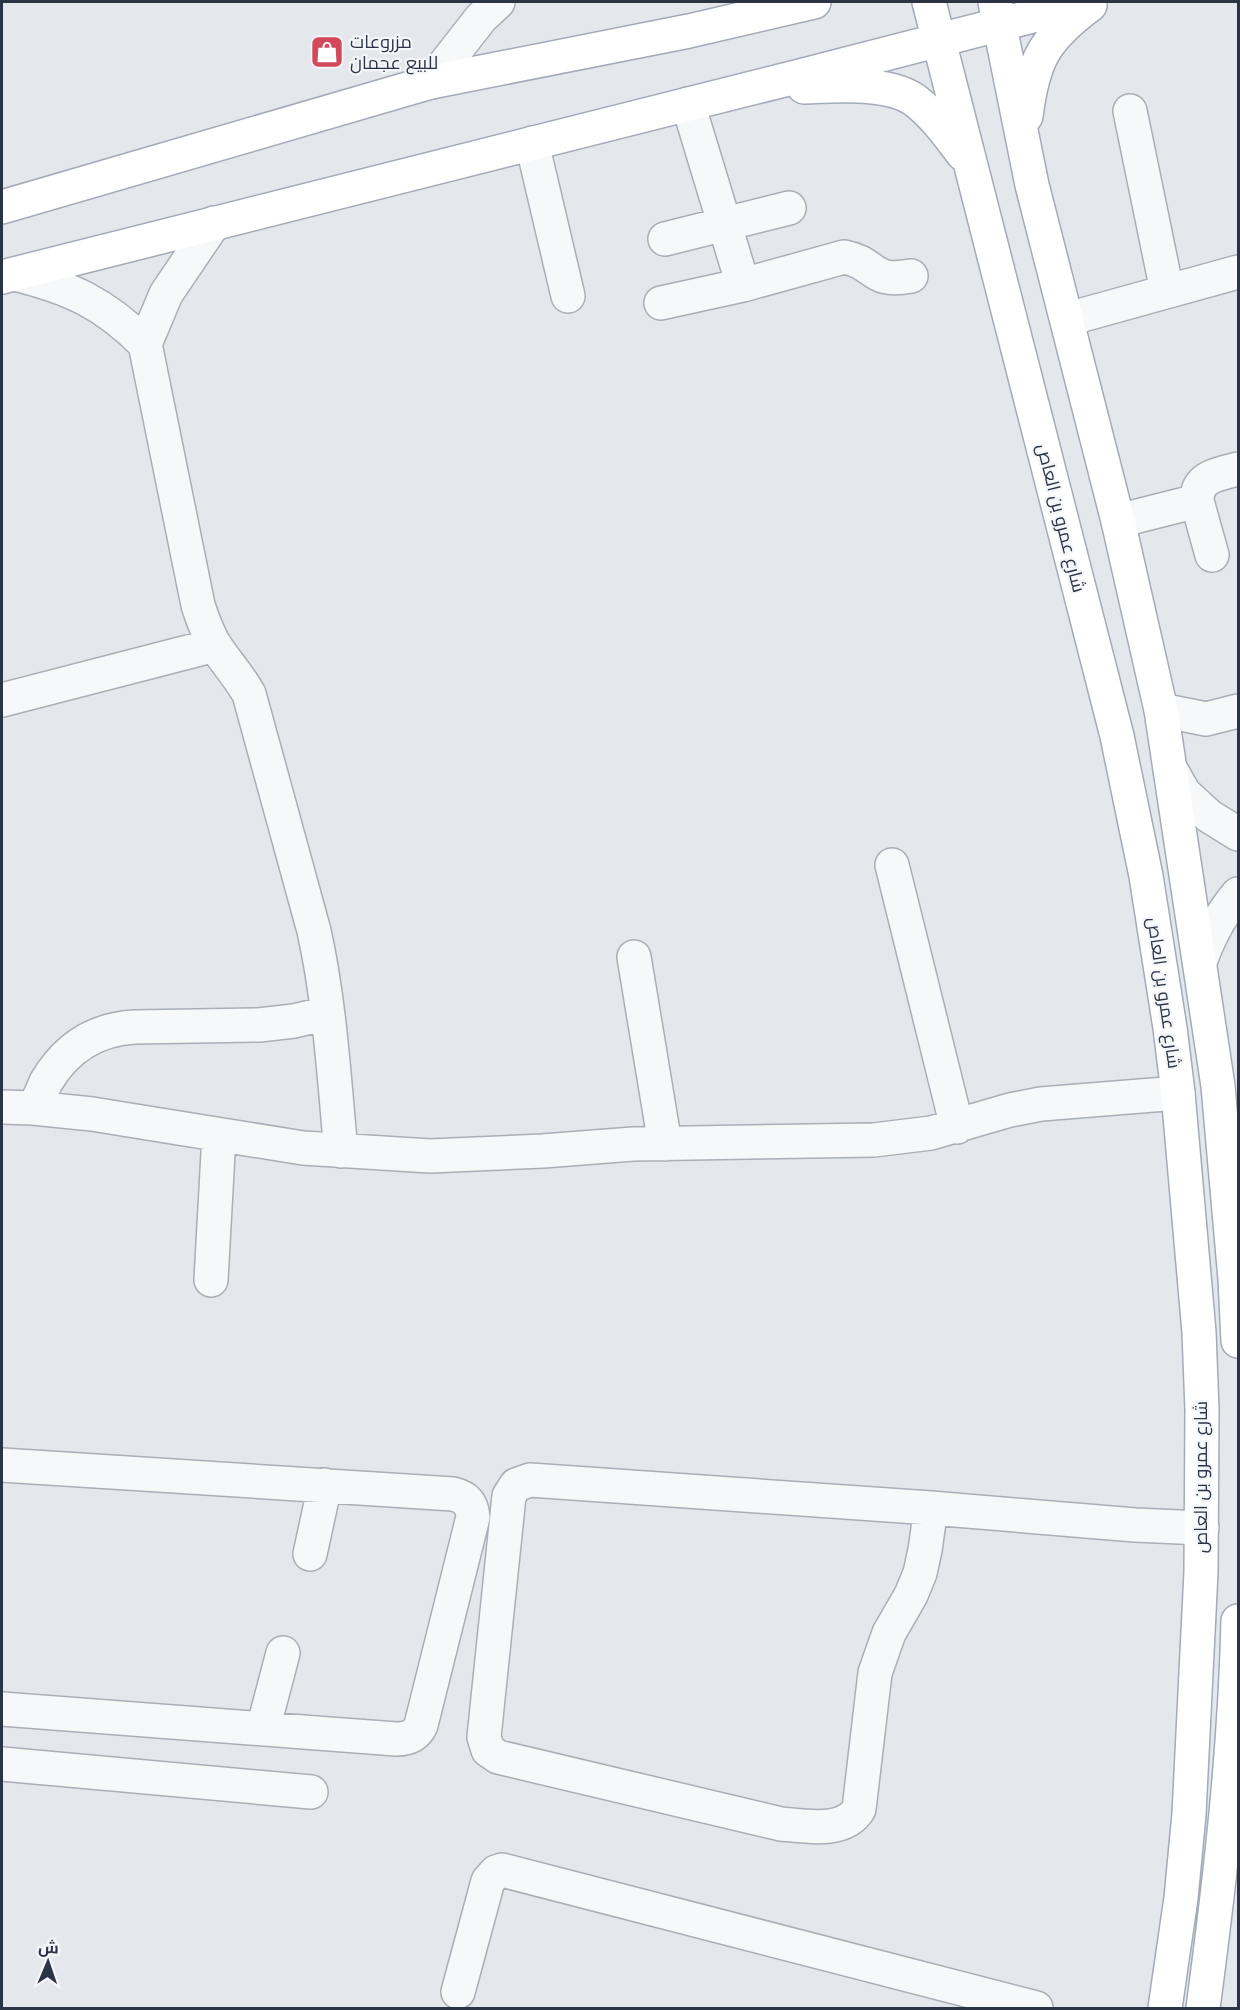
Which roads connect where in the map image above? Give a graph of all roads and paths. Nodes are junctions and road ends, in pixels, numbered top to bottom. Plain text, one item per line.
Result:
1 (498, 2) edge
2 (732, 2) edge
3 (814, 2) edge
4 (929, 2) edge
5 (1087, 2) edge
6 (1094, 2) edge
7 (997, 12) edge
8 (938, 39) junction
9 (508, 65) junction
10 (431, 82) junction
11 (748, 89) junction
12 (688, 104) junction
13 (1130, 111) dead end
14 (1022, 142) junction
15 (532, 143) junction
16 (969, 162) junction
17 (2, 207) edge
18 (789, 208) dead end
19 (214, 223) junction
20 (724, 224) junction
21 (665, 239) dead end
22 (1239, 272) edge
23 (8, 275) edge
24 (911, 276) dead end
25 (743, 285) junction
26 (1167, 291) junction
27 (568, 296) dead end
28 (661, 303) dead end
29 (1068, 320) junction
30 (145, 344) junction
31 (1239, 469) edge
32 (1197, 501) junction
33 (1118, 521) junction
34 (1212, 555) dead end
35 (215, 645) junction
36 (2, 700) edge
37 (1161, 710) junction
38 (1239, 711) edge
39 (1170, 768) junction
40 (1239, 834) edge
41 (892, 865) dead end
42 (1239, 894) edge
43 (634, 957) dead end
44 (1200, 962) junction
45 (327, 1013) junction
46 (1178, 1093) junction
47 (17, 1107) edge
48 (957, 1127) junction
49 (219, 1135) junction
50 (664, 1144) junction
51 (341, 1151) junction
52 (211, 1280) dead end
53 (1239, 1341) edge
54 (2, 1465) edge
55 (325, 1485) junction
56 (931, 1508) junction
57 (1202, 1528) junction
58 (310, 1554) dead end
59 (1239, 1621) edge
60 (283, 1653) dead end
61 (1238, 1663) edge
62 (2, 1709) edge
63 (263, 1729) junction
64 (2, 1764) edge
65 (311, 1792) dead end
66 (1230, 1846) edge
67 (458, 1992) dead end
68 (1036, 2008) edge
69 (1165, 2008) edge
70 (1203, 2008) edge

1 - 10 street
2 - 9 main road
3 - 9 main road
4 - 8 main road, شارع عمرو بن العاص
5 - 7 main road
6 - 14 main road
7 - 8 main road
7 - 14 main road
8 - 11 main road
8 - 16 main road, شارع عمرو بن العاص
9 - 10 main road
10 - 17 main road
11 - 12 main road
11 - 16 main road
12 - 15 main road
12 - 20 street
13 - 26 street
14 - 29 main road
15 - 19 main road
15 - 27 street
16 - 46 main road, شارع عمرو بن العاص
18 - 20 street
19 - 23 main road
19 - 30 street
20 - 21 street
20 - 25 street
22 - 26 street
23 - 30 street
24 - 25 street
25 - 28 street
26 - 29 street
29 - 33 main road
30 - 35 street
31 - 32 street
32 - 33 street
32 - 34 street
33 - 37 main road
35 - 36 street
35 - 45 street
37 - 38 street
37 - 39 main road
39 - 40 street
39 - 44 main road
41 - 48 street
42 - 44 street
43 - 50 street
44 - 53 main road
45 - 47 street
45 - 51 street
46 - 48 street
46 - 57 main road, شارع عمرو بن العاص
47 - 49 street
48 - 50 street
49 - 51 street
49 - 52 street
50 - 51 street
54 - 55 street
55 - 58 street
55 - 63 street
56 - 56 street
56 - 57 street
57 - 69 main road, شارع عمرو بن العاص
59 - 61 main road
60 - 63 street
61 - 66 main road
62 - 63 street
64 - 65 street
66 - 70 main road
67 - 68 street

